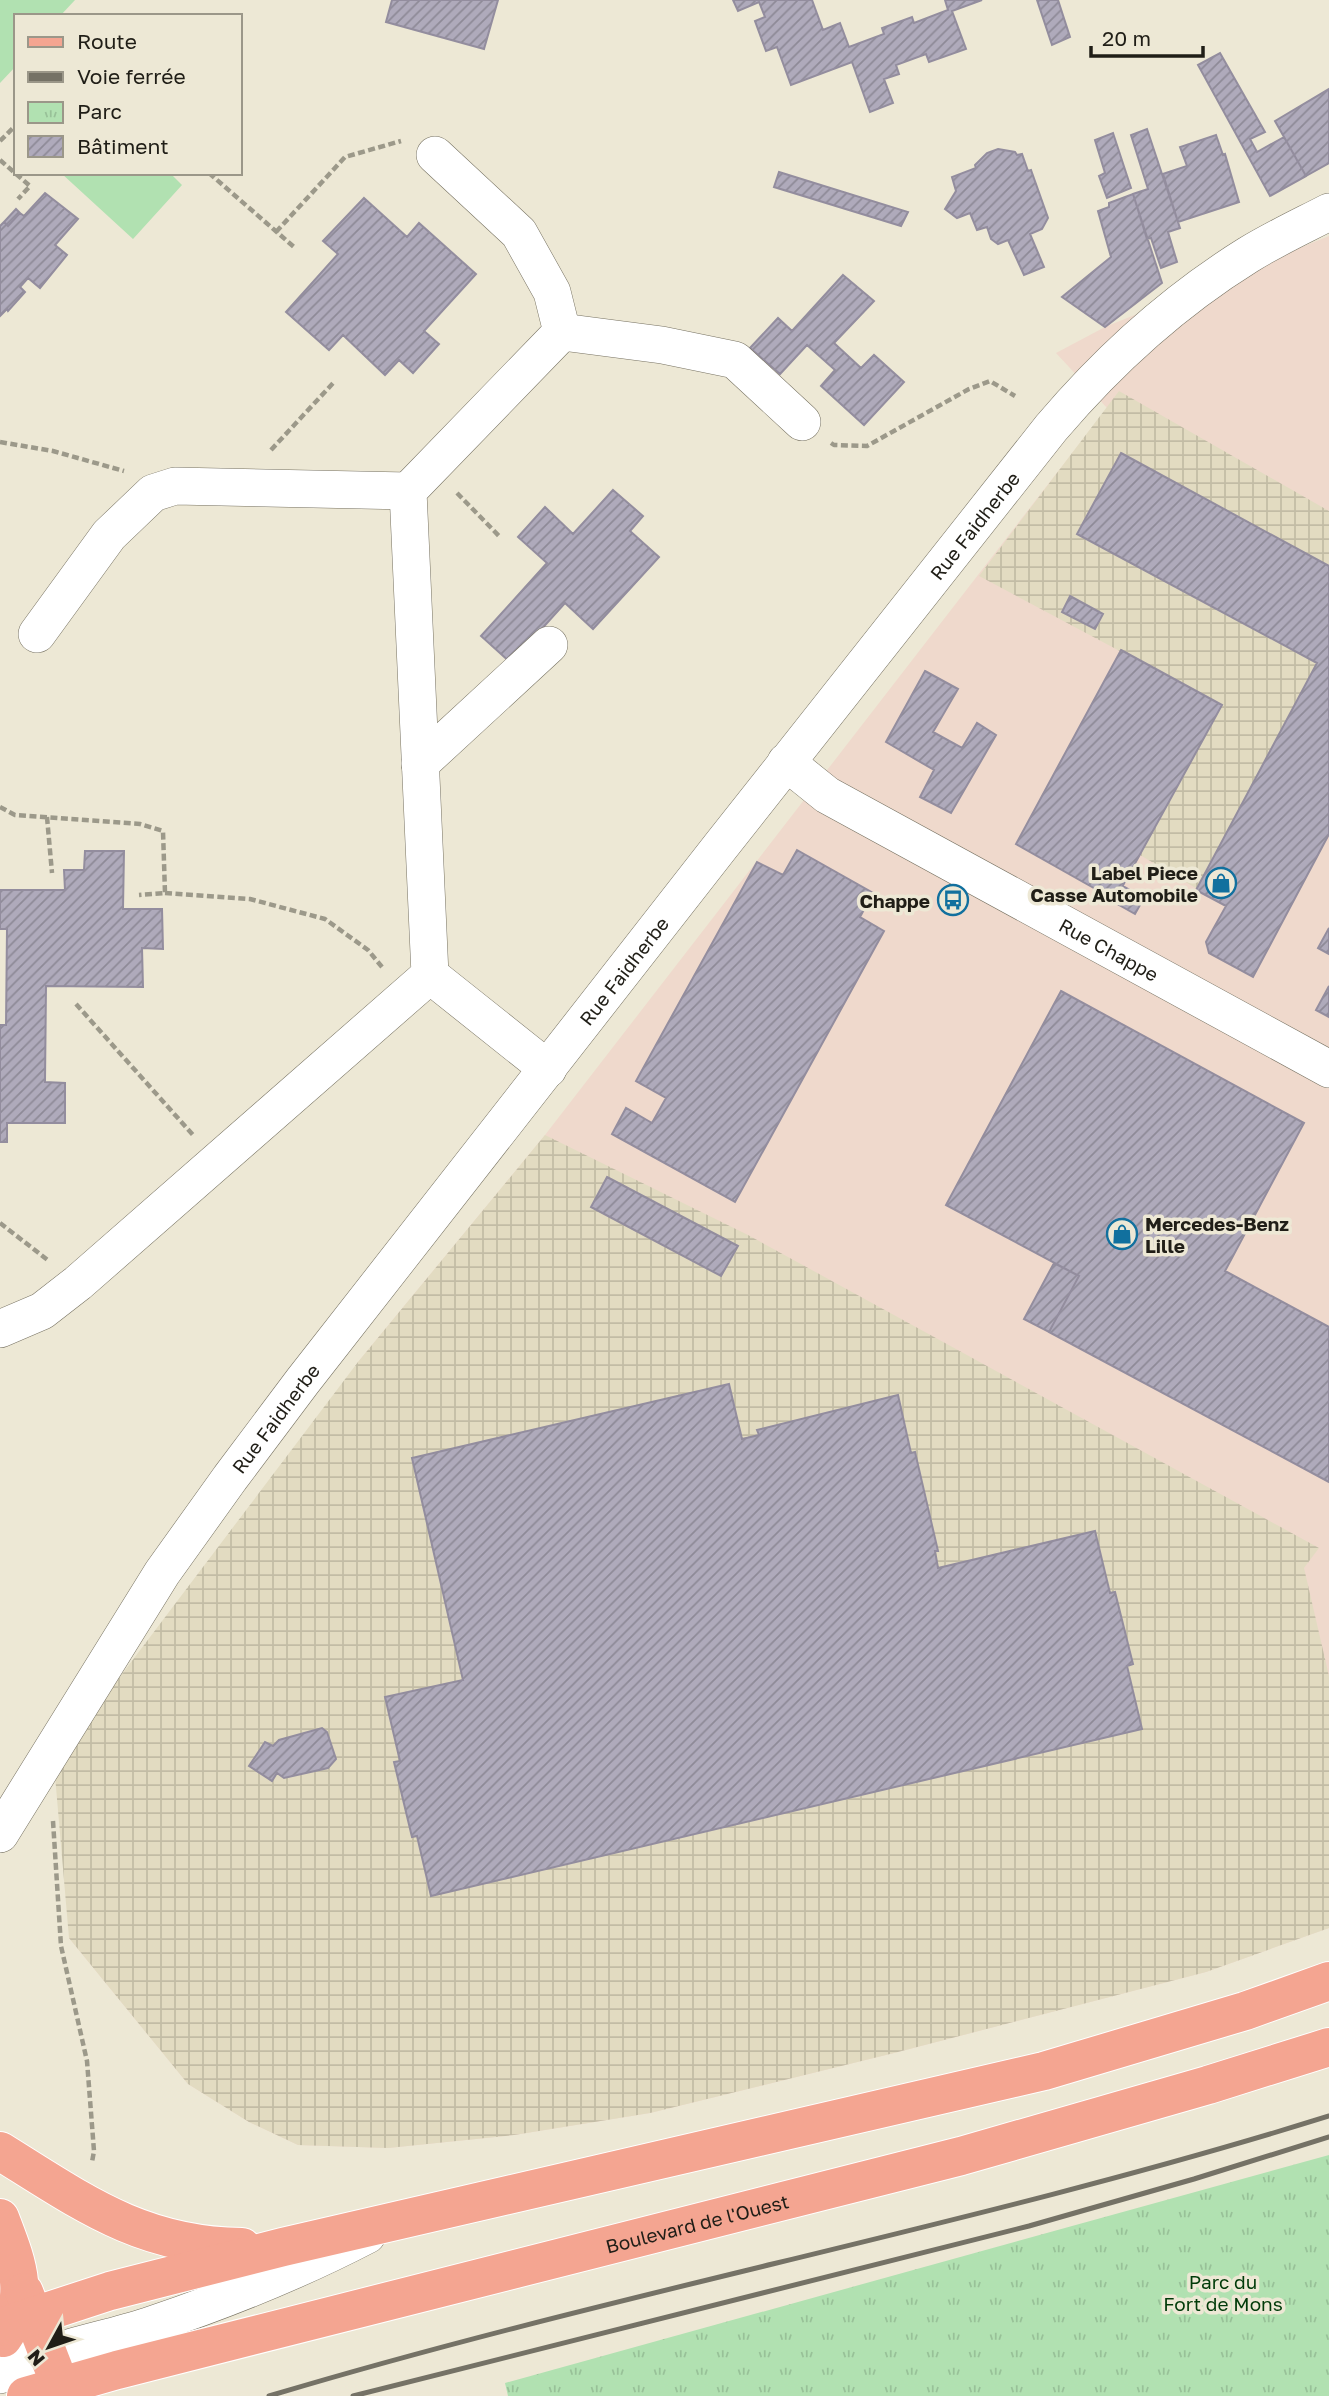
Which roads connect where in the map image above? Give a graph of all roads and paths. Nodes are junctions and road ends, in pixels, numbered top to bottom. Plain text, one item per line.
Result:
1 (14, 127) edge
2 (0, 141) edge
3 (435, 155) joint
4 (0, 160) edge
5 (14, 172) edge
6 (17, 175) edge
7 (211, 175) edge
8 (18, 199) dead end
9 (1329, 212) edge
10 (276, 232) junction
11 (294, 247) dead end
12 (562, 332) junction
13 (335, 381) dead end
14 (1015, 396) dead end
15 (802, 422) joint
16 (0, 442) edge
17 (419, 479) junction
18 (175, 486) junction
19 (237, 486) junction
20 (500, 537) dead end
21 (37, 635) dead end
22 (549, 645) dead end
23 (786, 762) junction
24 (420, 764) junction
25 (0, 807) edge
26 (47, 817) junction
27 (52, 873) dead end
28 (165, 893) junction
29 (139, 895) dead end
30 (418, 986) junction
31 (76, 1004) dead end
32 (548, 1069) junction
33 (1329, 1069) edge
34 (216, 1162) junction
35 (0, 1223) edge
36 (78, 1283) junction
37 (0, 1329) edge
38 (9, 1817) edge
39 (1329, 1981) edge
40 (1329, 2047) edge
41 (0, 2151) edge
42 (84, 2204) junction
43 (0, 2218) edge
44 (396, 2221) junction
45 (283, 2247) junction
46 (12, 2326) edge
47 (0, 2375) edge
48 (49, 2383) edge

1 - 2 path
3 - 10 path
3 - 12 street
4 - 5 path
6 - 8 path
7 - 10 path
9 - 23 street, Rue Faidherbe
10 - 11 path
12 - 15 street
12 - 17 street
13 - 19 path
14 - 15 path
16 - 18 path
17 - 19 street
17 - 20 path
17 - 24 street
18 - 19 street
18 - 21 street
22 - 24 street
23 - 32 street, Rue Faidherbe
23 - 33 street, Rue Chappe
24 - 30 street
25 - 26 path
26 - 27 path
26 - 28 path
28 - 29 path
28 - 30 path
30 - 32 street
30 - 34 street
31 - 34 path
32 - 38 street, Rue Faidherbe
34 - 36 street
35 - 36 path
36 - 37 street
38 - 42 path
39 - 44 main road, Boulevard de l'Ouest
40 - 48 main road, Boulevard de l'Ouest
41 - 42 main road
42 - 45 main road
43 - 46 main road
44 - 45 main road, Boulevard de l'Ouest
44 - 48 street, Boulevard de l'Ouest
45 - 46 main road, Boulevard de l'Ouest
46 - 48 main road
47 - 48 street, Boulevard de l'Ouest

